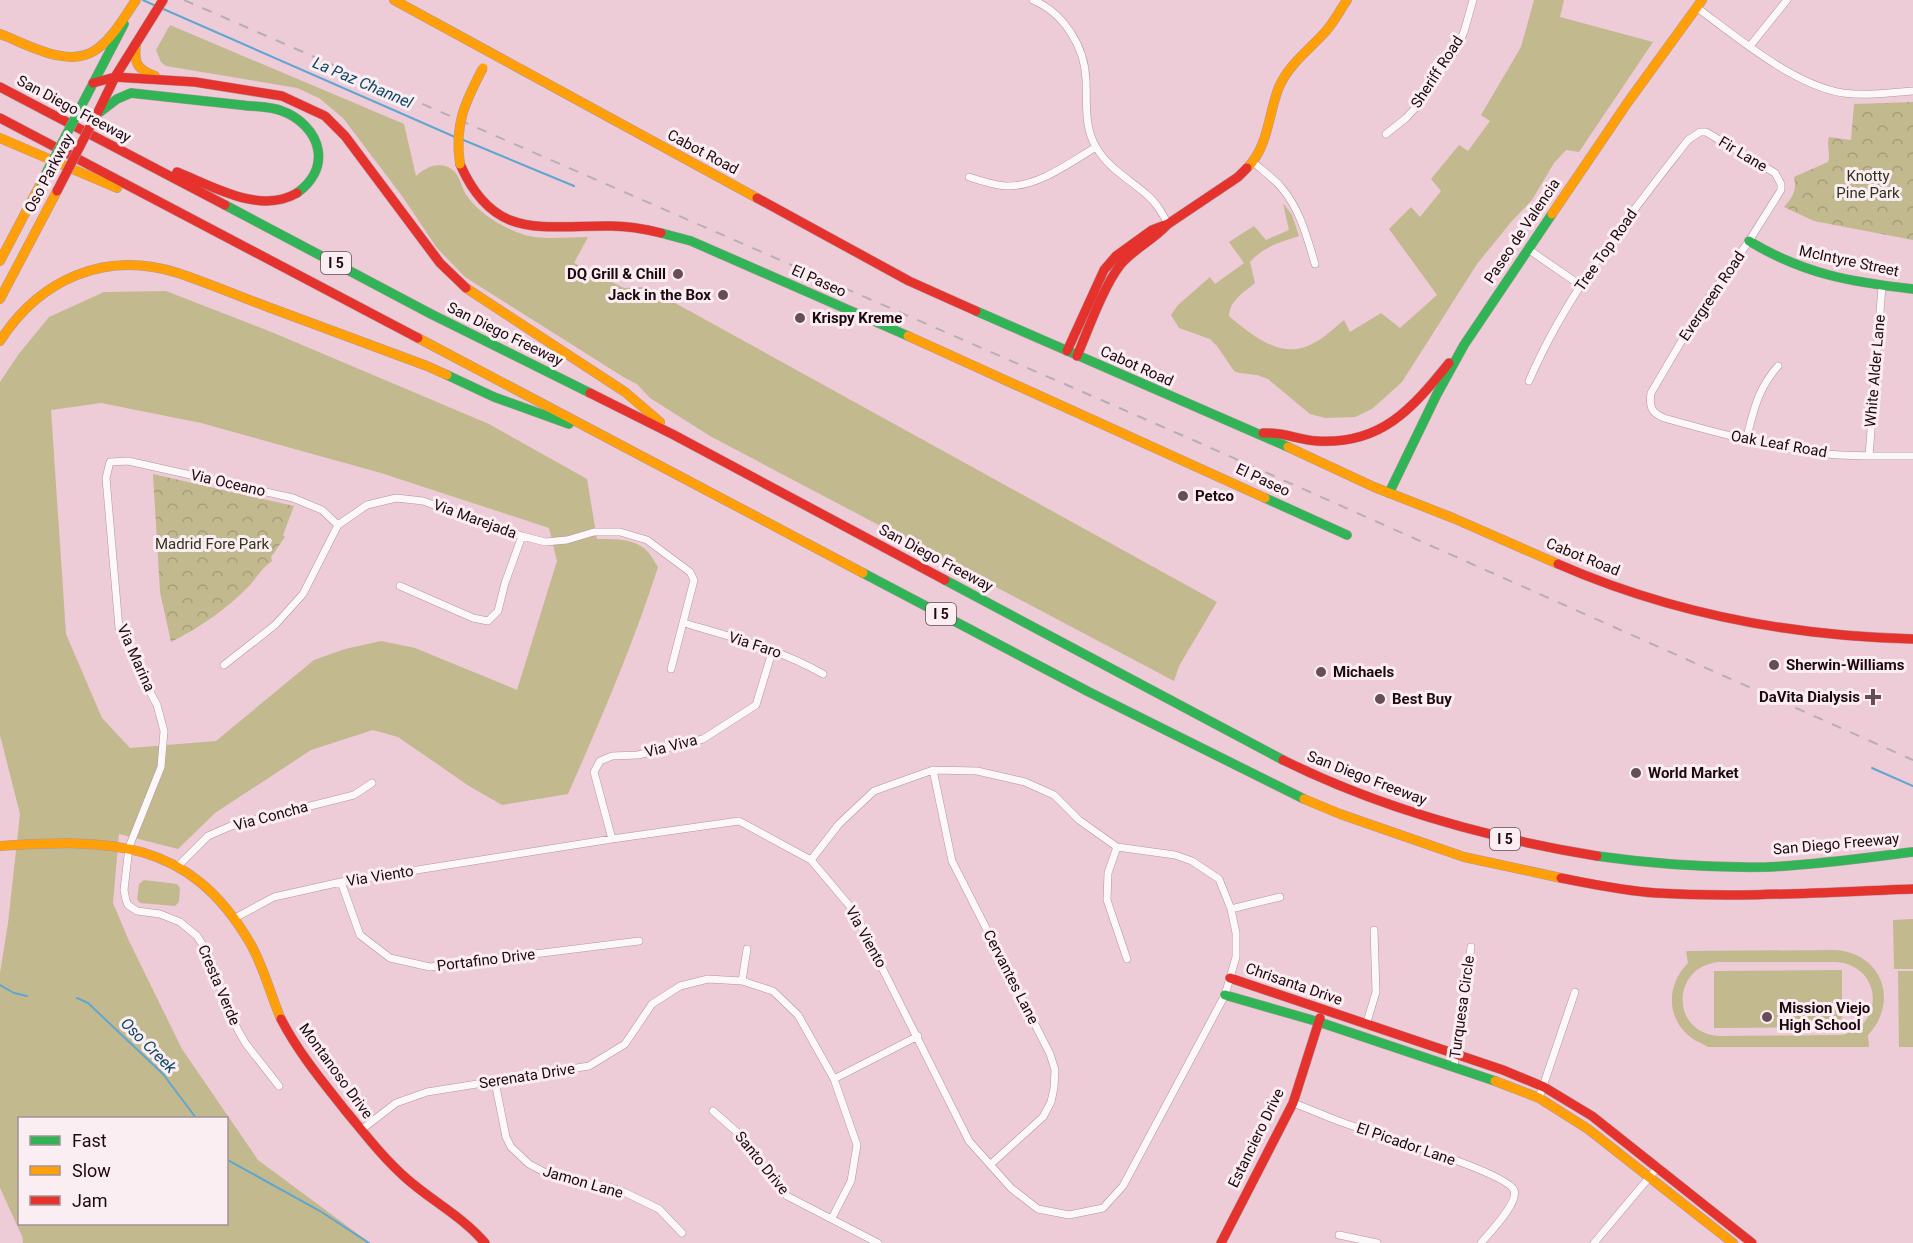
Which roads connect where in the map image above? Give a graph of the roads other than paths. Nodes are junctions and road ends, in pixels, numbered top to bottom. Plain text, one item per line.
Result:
1 (136, 0) edge
2 (163, 0) edge
3 (394, 0) edge
4 (1033, 0) edge
5 (1347, 0) edge
6 (1473, 0) edge
7 (1787, 0) edge
8 (1699, 4) edge
9 (117, 30) junction
10 (0, 34) edge
11 (137, 41) junction
12 (1750, 46) junction
13 (491, 54) junction
14 (114, 77) junction
15 (162, 79) junction
16 (93, 83) junction
17 (0, 87) edge
18 (1913, 91) edge
19 (104, 105) junction
20 (0, 118) edge
21 (1700, 132) joint
22 (1386, 134) dead end
23 (0, 138) edge
24 (1096, 147) junction
25 (129, 154) junction
26 (1253, 162) junction
27 (969, 177) dead end
28 (1781, 184) joint
29 (197, 221) junction
30 (1168, 224) junction
31 (1749, 241) junction
32 (1528, 249) junction
33 (0, 261) edge
34 (1315, 264) dead end
35 (1580, 285) junction
36 (1882, 286) junction
37 (1913, 289) edge
38 (0, 299) edge
39 (0, 341) edge
40 (1464, 345) junction
41 (1067, 351) junction
42 (1077, 356) junction
43 (1778, 366) dead end
44 (1529, 381) dead end
45 (1651, 410) joint
46 (1258, 433) junction
47 (674, 435) junction
48 (1746, 440) junction
49 (614, 441) junction
50 (1869, 456) junction
51 (1913, 456) edge
52 (110, 462) joint
53 (1389, 493) junction
54 (338, 525) junction
55 (1347, 535) dead end
56 (522, 536) junction
57 (400, 586) dead end
58 (684, 623) junction
59 (1913, 639) edge
60 (773, 650) junction
61 (224, 665) dead end
62 (671, 669) dead end
63 (823, 674) dead end
64 (933, 770) junction
65 (372, 783) dead end
66 (612, 839) junction
67 (0, 846) edge
68 (129, 847) junction
69 (1117, 847) junction
70 (1913, 852) edge
71 (811, 860) junction
72 (179, 866) junction
73 (341, 882) junction
74 (1913, 890) edge
75 (1280, 897) dead end
76 (1231, 909) junction
77 (235, 918) junction
78 (1374, 930) dead end
79 (639, 941) dead end
80 (1471, 947) dead end
81 (747, 949) dead end
82 (1127, 959) dead end
83 (1230, 978) junction
84 (742, 981) junction
85 (1575, 992) dead end
86 (1225, 994) junction
87 (1323, 1010) junction
88 (1319, 1022) junction
89 (1366, 1024) junction
90 (918, 1036) junction
91 (1455, 1054) junction
92 (1454, 1067) junction
93 (834, 1079) junction
94 (495, 1082) junction
95 (279, 1086) dead end
96 (1544, 1087) junction
97 (1539, 1098) junction
98 (1293, 1103) junction
99 (713, 1110) dead end
100 (361, 1130) junction
101 (991, 1164) junction
102 (1658, 1167) junction
103 (1650, 1177) junction
104 (832, 1218) junction
105 (682, 1233) dead end
106 (1339, 1235) dead end
107 (485, 1243) edge
108 (878, 1243) edge
109 (1221, 1243) edge
110 (1377, 1243) edge
111 (1481, 1243) edge
112 (1594, 1243) edge
113 (1733, 1243) edge
114 (1752, 1243) edge

1 - 9 main road
2 - 11 main road
3 - 13 main road, Cabot Road
4 - 24 street
5 - 26 main road
6 - 22 street, Sheriff Road
7 - 12 street
8 - 12 street
8 - 32 main road, Paseo de Valencia
9 - 10 main road
9 - 16 main road, Oso Parkway
11 - 14 main road
11 - 15 main road
12 - 18 street
13 - 41 main road, Cabot Road
13 - 55 main road, El Paseo, bridge
14 - 15 main road
14 - 16 main road
14 - 19 main road
15 - 47 main road
16 - 33 main road, Oso Parkway, bridge
17 - 25 main road, San Diego Freeway / I 5
19 - 25 main road
19 - 38 main road, Oso Parkway, bridge
20 - 29 main road, I 5
21 - 28 street, Fir Lane
21 - 35 street, Tree Top Road
23 - 29 main road
24 - 27 street
24 - 30 street
25 - 47 main road, San Diego Freeway / I 5
26 - 30 main road
26 - 34 street
28 - 31 street, Evergreen Road
29 - 49 main road, I 5
30 - 41 main road
30 - 42 main road
31 - 36 main road, McIntyre Street
31 - 45 street, Evergreen Road
32 - 35 street
32 - 40 main road, Paseo de Valencia
35 - 44 street, Tree Top Road
36 - 37 main road, McIntyre Street
36 - 50 street, White Alder Lane
39 - 49 main road
40 - 46 main road
40 - 53 main road, Paseo de Valencia
41 - 42 main road, Cabot Road
42 - 46 main road, Cabot Road
43 - 48 street
45 - 48 street, Oak Leaf Road
46 - 53 main road, Cabot Road
47 - 70 main road, San Diego Freeway / I 5
48 - 50 street, Oak Leaf Road
49 - 74 main road, I 5
50 - 51 street, Oak Leaf Road
52 - 54 street, Via Oceano
52 - 68 street, Via Marina
53 - 59 main road, Cabot Road
54 - 56 street, Via Marejada
54 - 61 street, Via Marejada
56 - 57 street
56 - 58 street, Via Marejada
58 - 60 street, Via Faro
58 - 62 street, Via Marejada
60 - 63 street, Via Faro
60 - 66 street, Via Viva
64 - 69 street, Chrisanta Drive
64 - 71 street, Chrisanta Drive
64 - 101 street, Cervantes Lane
65 - 72 street, Via Concha
66 - 71 street, Via Viento
66 - 73 street, Via Viento
67 - 68 main road, Montanoso Drive
68 - 72 main road, Montanoso Drive
68 - 95 street, Cresta Verde
69 - 76 street, Chrisanta Drive
69 - 82 street
71 - 90 street, Via Viento
72 - 77 main road, Montanoso Drive
73 - 77 street, Via Viento
73 - 79 street, Portafino Drive
75 - 76 street
76 - 83 street, Chrisanta Drive
77 - 100 main road, Montanoso Drive
78 - 89 street
80 - 91 street, Turquesa Circle
81 - 84 street
83 - 86 street, Via Viento
83 - 87 main road, Chrisanta Drive
84 - 93 street, Serenata Drive
84 - 94 street, Serenata Drive
85 - 96 street
86 - 88 main road, Chrisanta Drive
86 - 101 street, Via Viento
87 - 88 main road, Estanciero Drive
87 - 89 main road, Chrisanta Drive
88 - 92 main road, Chrisanta Drive
88 - 98 main road, Estanciero Drive
89 - 91 main road, Chrisanta Drive
90 - 93 street
90 - 101 street, Via Viento
91 - 92 street, Turquesa Circle
91 - 96 main road, Chrisanta Drive
92 - 97 main road, Chrisanta Drive
93 - 104 street, Serenata Drive
94 - 100 street, Serenata Drive
94 - 105 street, Jamon Lane
96 - 97 street
96 - 102 main road, Chrisanta Drive
97 - 103 main road, Chrisanta Drive
98 - 109 main road, Estanciero Drive
98 - 111 street, El Picador Lane
99 - 104 street, Santo Drive
100 - 107 main road, Montanoso Drive
102 - 103 street
102 - 114 main road, Chrisanta Drive
103 - 112 street
103 - 113 main road, Chrisanta Drive
104 - 108 street, Santo Drive
106 - 110 street

